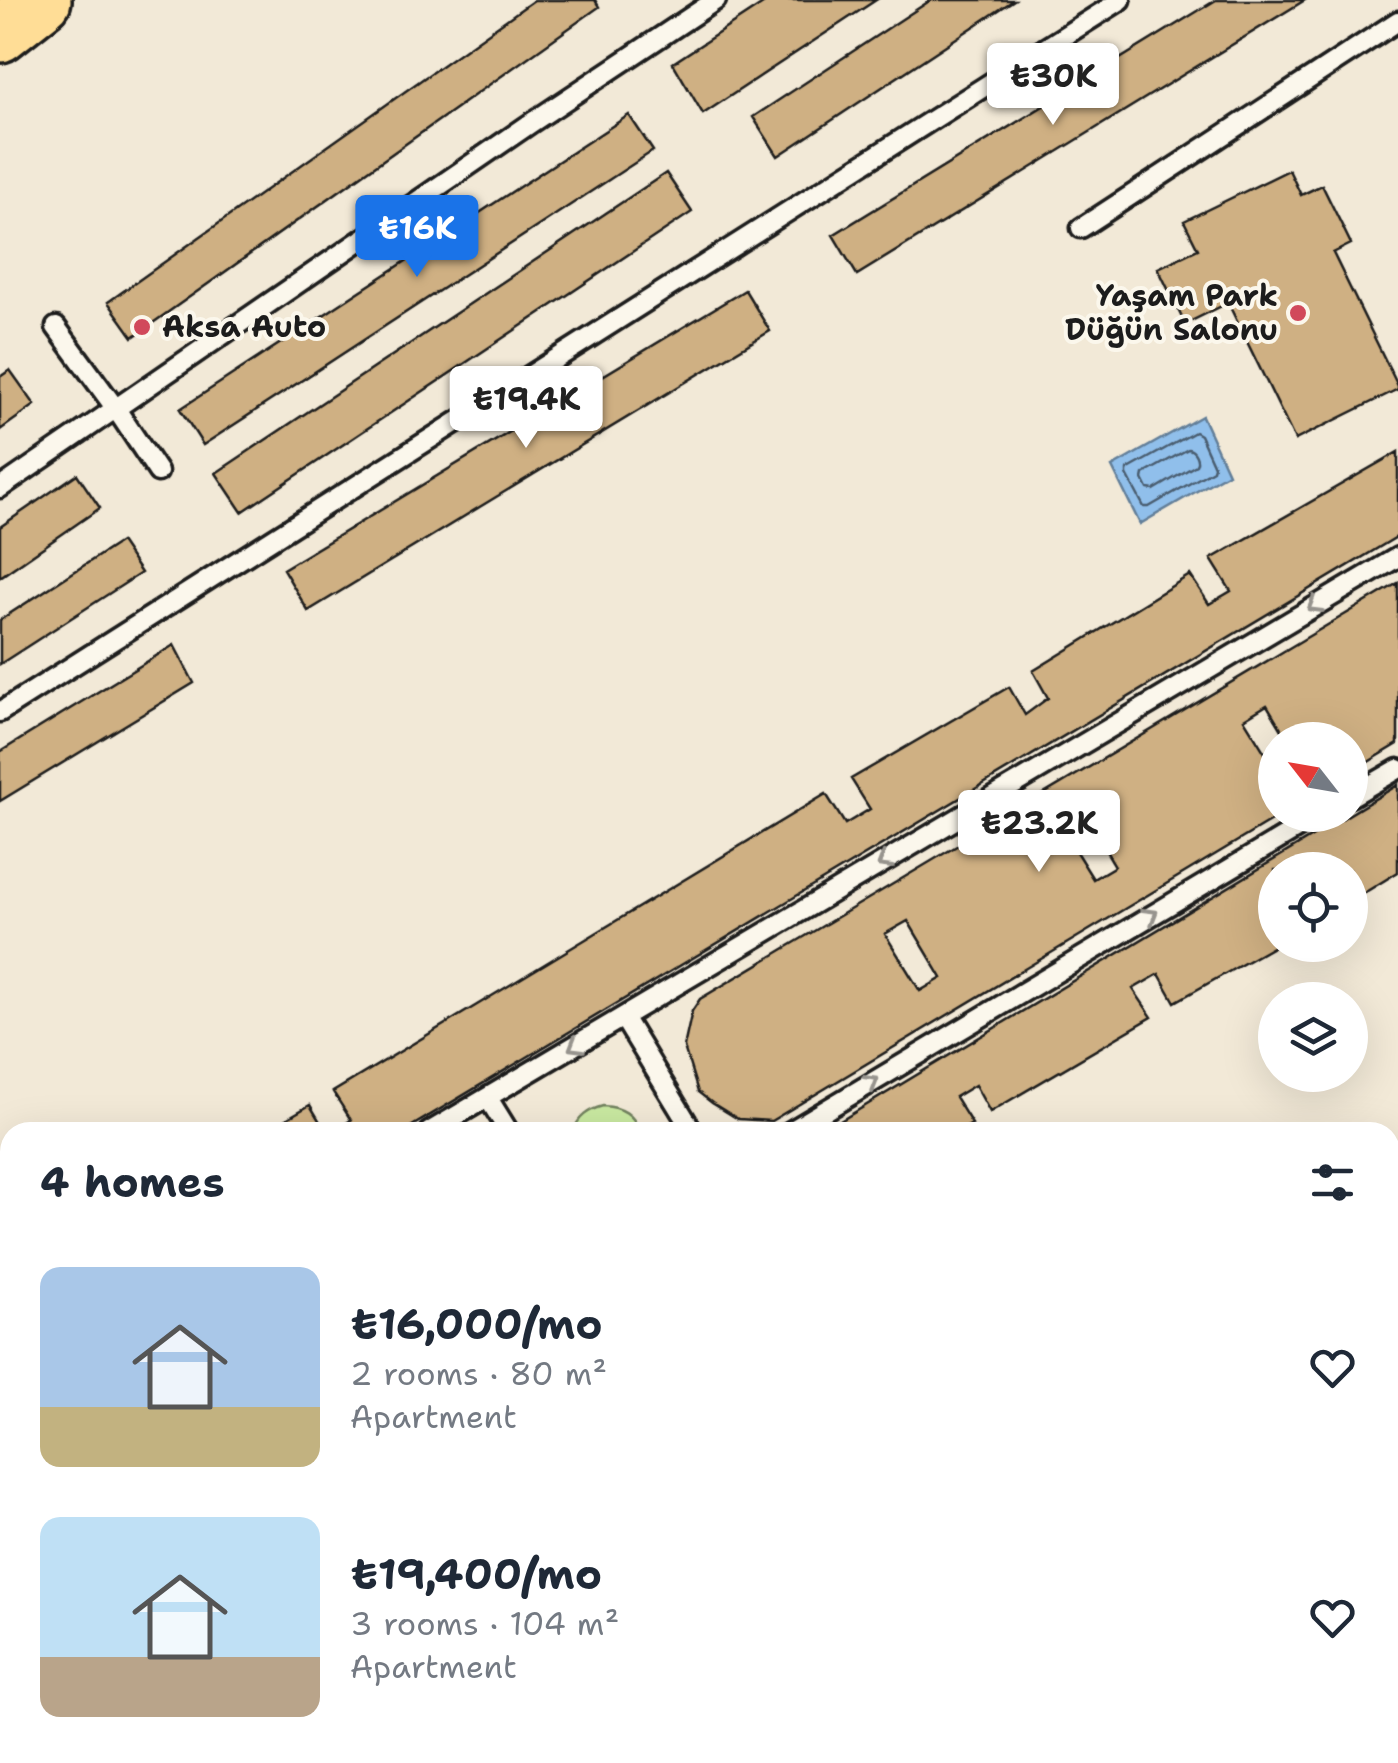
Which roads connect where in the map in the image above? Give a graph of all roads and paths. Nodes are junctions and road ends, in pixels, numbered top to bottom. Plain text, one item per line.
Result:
1 (43, 0) edge
2 (716, 0) edge
3 (1120, 0) edge
4 (1398, 22) edge
5 (0, 34) edge
6 (1081, 228) dead end
7 (56, 327) dead end
8 (116, 409) junction
9 (158, 472) dead end
10 (0, 488) edge
11 (1398, 557) edge
12 (0, 712) edge
13 (1398, 768) edge
14 (1368, 786) edge
15 (1291, 832) edge
16 (624, 1017) junction
17 (488, 1098) junction
18 (447, 1122) edge
19 (502, 1122) edge
20 (686, 1122) edge
21 (805, 1122) edge

1 - 5 highway
2 - 8 lane
3 - 12 lane
4 - 6 lane
7 - 8 lane
8 - 9 lane
8 - 10 lane
11 -> 16 lane
13 - 14 lane
21 -> 15 lane
16 -> 17 lane
16 - 20 lane
17 - 18 lane
17 - 19 lane

